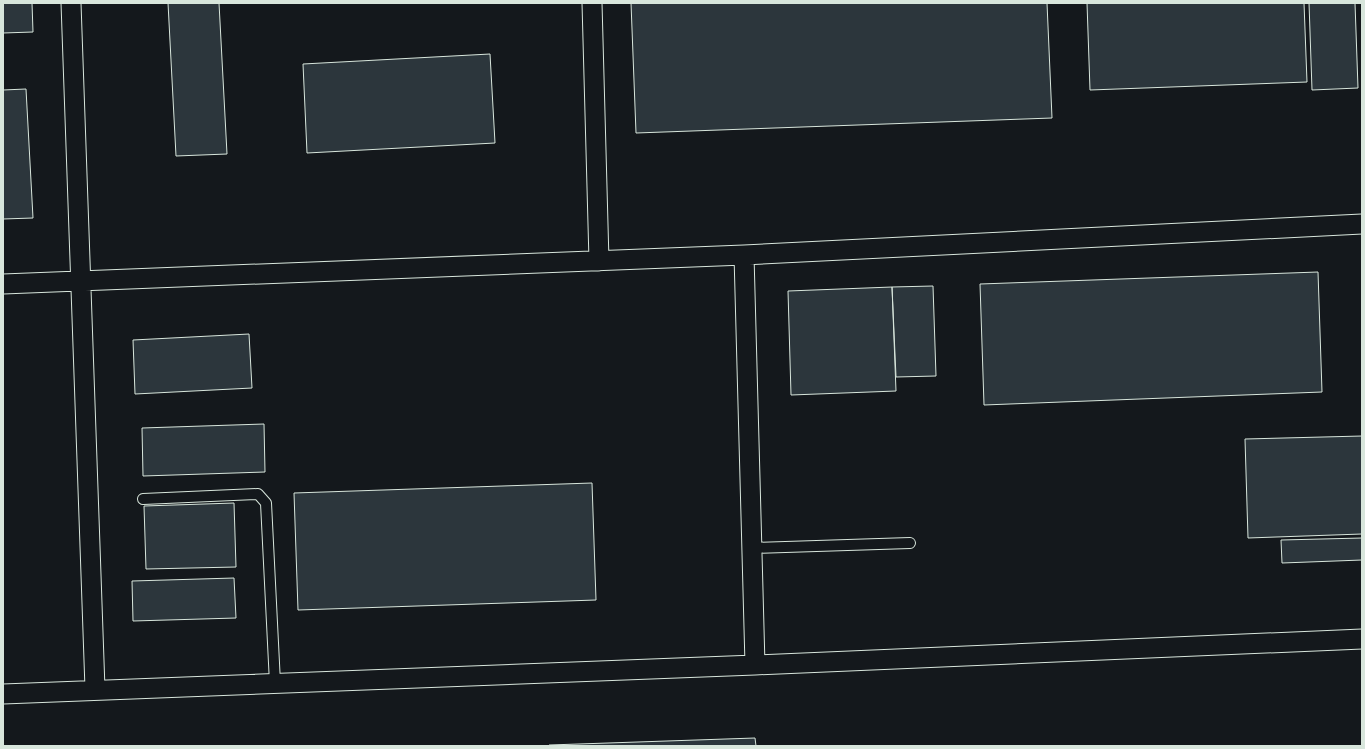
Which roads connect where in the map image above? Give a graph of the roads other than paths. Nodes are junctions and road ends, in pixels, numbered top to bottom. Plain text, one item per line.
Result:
1 (71, 3) edge
2 (592, 3) edge
3 (1362, 224) edge
4 (744, 255) junction
5 (599, 261) junction
6 (81, 282) junction
7 (3, 284) edge
8 (143, 499) dead end
9 (910, 543) dead end
10 (752, 548) junction
11 (1362, 640) edge
12 (755, 665) junction
13 (275, 683) junction
14 (95, 689) junction
15 (3, 694) edge

1 - 6 street
2 - 5 street
3 - 4 street
4 - 5 street
4 - 10 street
5 - 6 street
6 - 7 street
6 - 14 street
8 - 13 lane
9 - 10 lane
10 - 12 street
11 - 12 street
12 - 13 street
13 - 14 street
14 - 15 street

